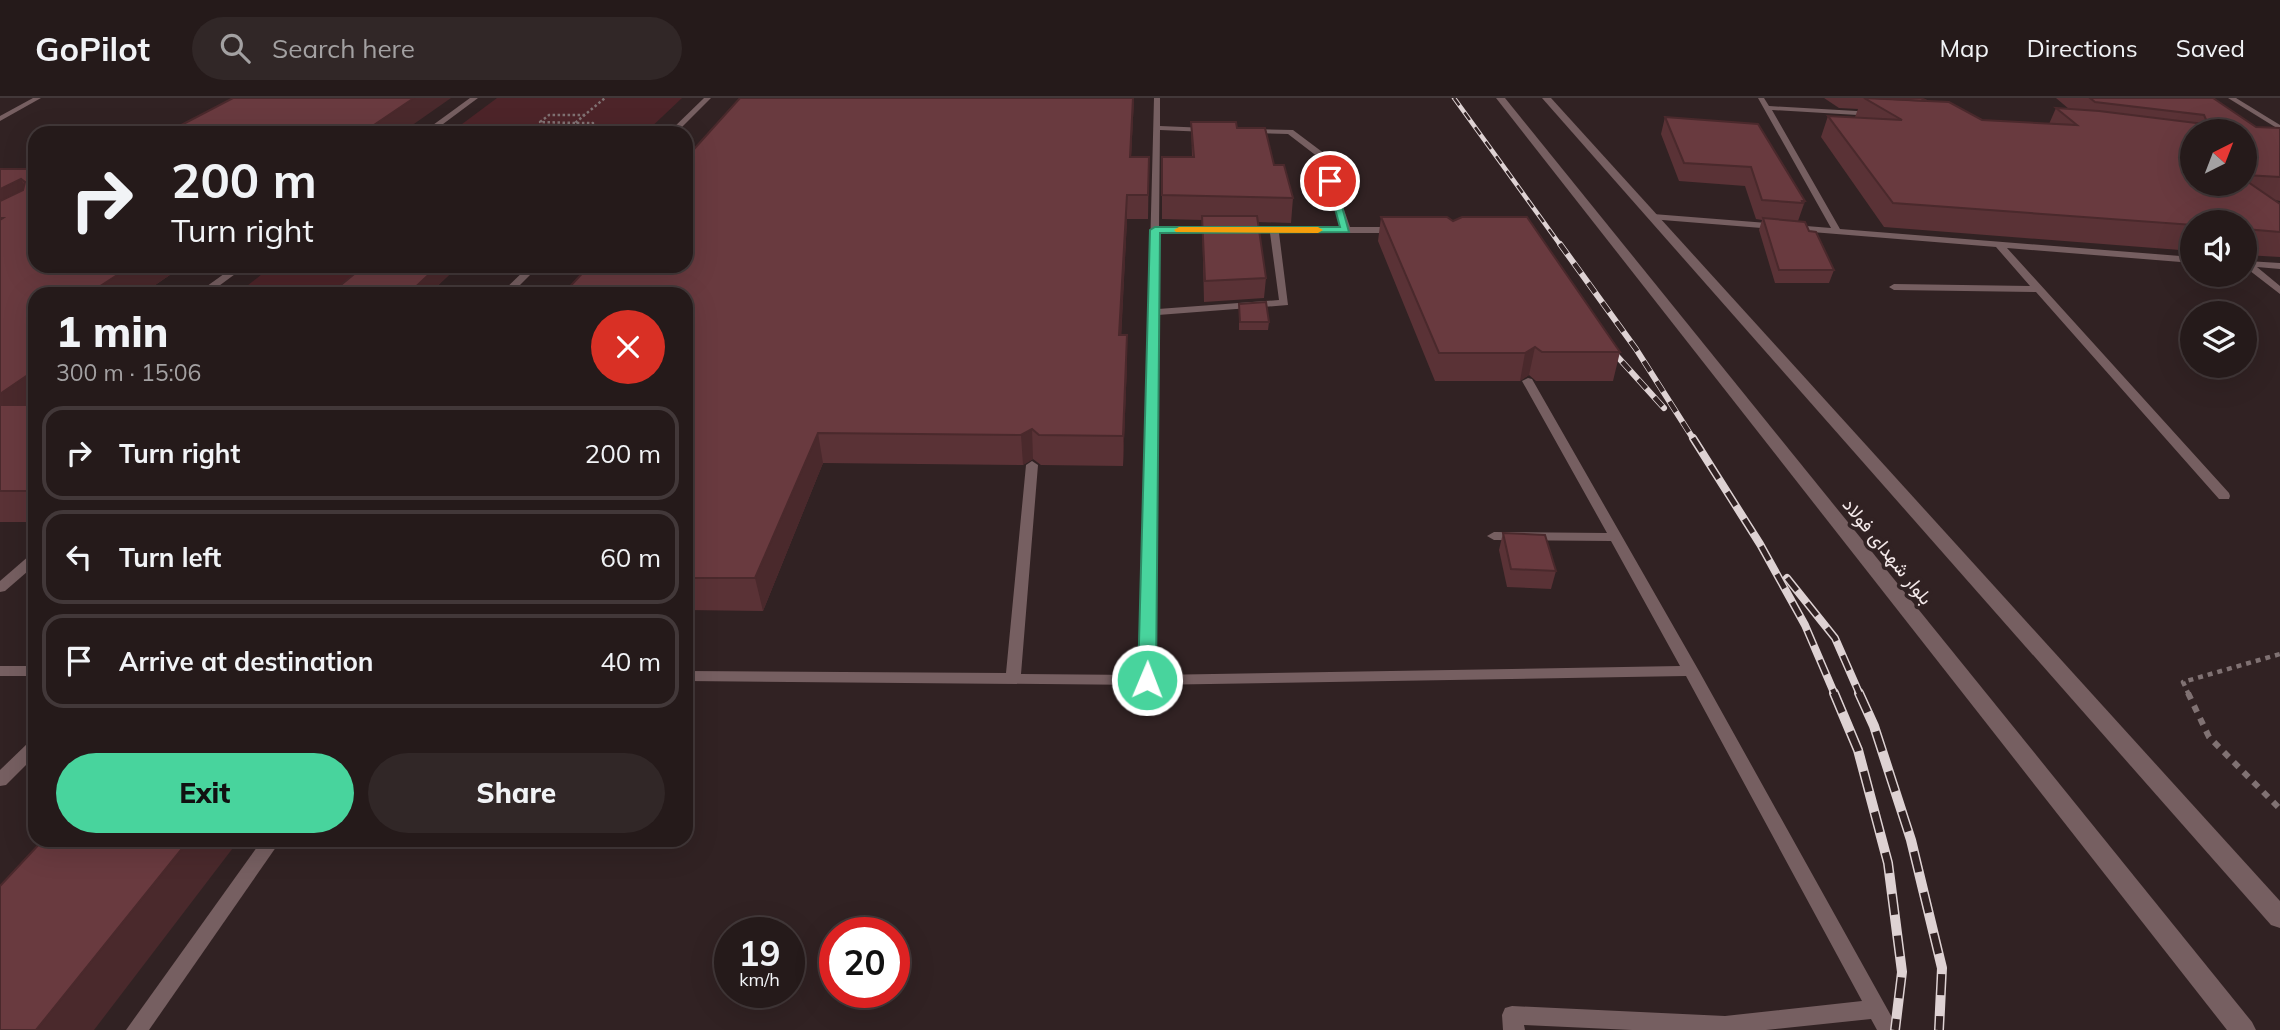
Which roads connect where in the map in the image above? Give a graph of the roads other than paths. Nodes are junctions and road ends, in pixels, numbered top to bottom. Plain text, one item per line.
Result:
1 (38, 98) edge
2 (475, 98) edge
3 (708, 98) edge
4 (1157, 98) edge
5 (1500, 98) edge
6 (1546, 98) edge
7 (1761, 98) edge
8 (2231, 98) edge
9 (1767, 108) junction
10 (1888, 115) edge
11 (0, 119) edge
12 (436, 126) edge
13 (679, 126) edge
14 (1156, 128) junction
15 (2280, 128) edge
16 (1223, 130) edge
17 (1237, 131) edge
18 (1770, 136) dead end
19 (1784, 137) junction
20 (1653, 217) junction
21 (1155, 230) junction
22 (1274, 230) junction
23 (1346, 230) junction
24 (1407, 230) edge
25 (1838, 233) junction
26 (1999, 245) junction
27 (2180, 259) edge
28 (2257, 265) edge
29 (2280, 266) edge
30 (2257, 272) edge
31 (230, 273) edge
32 (527, 273) edge
33 (211, 287) edge
34 (512, 287) edge
35 (1894, 287) dead end
36 (2277, 287) edge
37 (2039, 289) junction
38 (1153, 312) junction
39 (1528, 381) edge
40 (1032, 465) dead end
41 (2224, 496) dead end
42 (1494, 536) dead end
43 (1616, 537) junction
44 (28, 564) edge
45 (0, 588) edge
46 (0, 671) edge
47 (28, 671) edge
48 (1691, 671) junction
49 (693, 676) edge
50 (1013, 679) junction
51 (1147, 680) junction
52 (28, 753) edge
53 (0, 779) edge
54 (267, 847) edge
55 (2280, 918) edge
56 (1877, 1009) junction
57 (1680, 1027) edge
58 (137, 1030) edge
59 (1514, 1030) edge
60 (1888, 1030) edge
61 (2243, 1030) edge

1 - 11 lane
2 - 12 lane
3 - 13 lane
4 - 14 lane
5 - 61 street, بلوار شهدای فولاد
6 - 20 street
7 - 9 lane
8 - 15 lane
9 - 10 lane
9 - 19 lane
14 - 16 lane
14 - 21 lane
17 - 23 lane
18 - 19 lane
19 - 25 lane
20 - 25 lane
20 - 55 street
21 - 22 lane
21 - 38 lane
22 - 23 lane
22 - 38 lane
23 - 24 lane
25 - 26 lane
26 - 27 lane
26 - 37 lane
28 - 29 lane
30 - 36 lane
31 - 33 lane
32 - 34 lane
35 - 37 lane
37 - 41 lane
38 - 51 lane
39 - 43 lane
40 - 50 lane
42 - 43 lane
43 - 48 lane
44 - 45 lane
46 - 47 lane
48 - 51 lane
48 - 56 lane
49 - 50 lane
50 - 51 lane
52 - 53 lane
54 - 58 lane
56 - 57 lane
56 - 60 lane
57 - 59 lane

